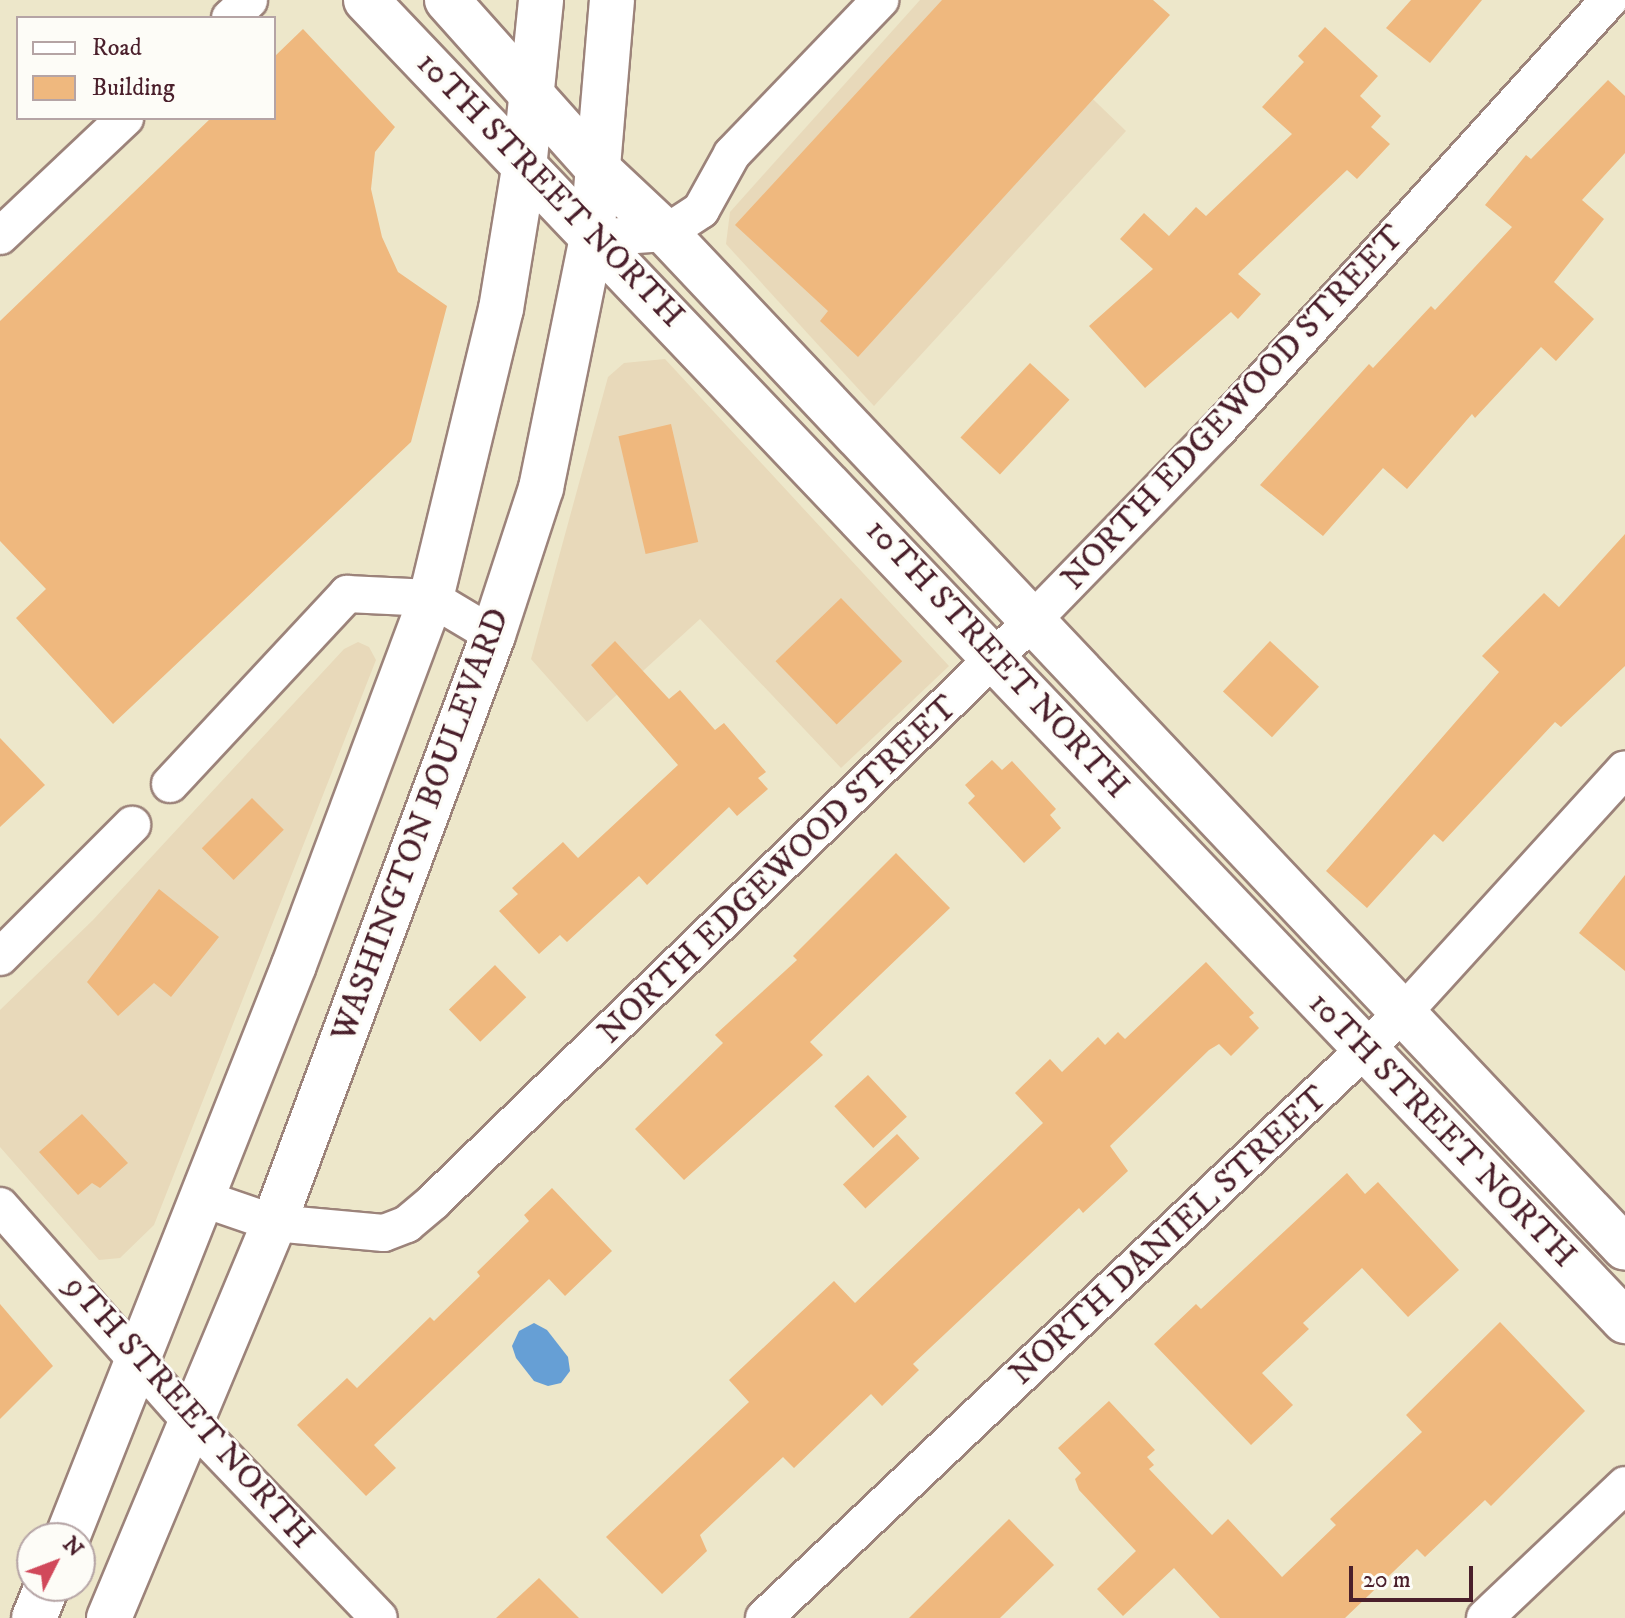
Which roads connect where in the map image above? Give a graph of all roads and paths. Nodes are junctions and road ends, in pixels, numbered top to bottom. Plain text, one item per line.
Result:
1 (249, 0) edge
2 (366, 0) edge
3 (447, 0) edge
4 (541, 0) edge
5 (612, 0) edge
6 (880, 0) edge
7 (1609, 0) edge
8 (232, 16) edge
9 (533, 99) junction
10 (123, 120) edge
11 (524, 168) junction
12 (600, 171) junction
13 (666, 233) junction
14 (0, 236) edge
15 (592, 238) junction
16 (431, 598) junction
17 (1032, 621) junction
18 (493, 635) junction
19 (997, 657) junction
20 (1625, 769) edge
21 (170, 784) dead end
22 (132, 825) dead end
23 (0, 957) edge
24 (1404, 1012) junction
25 (1365, 1050) junction
26 (204, 1199) junction
27 (0, 1206) edge
28 (274, 1223) junction
29 (1625, 1248) edge
30 (1625, 1321) edge
31 (138, 1359) junction
32 (189, 1420) junction
33 (1625, 1485) edge
34 (73, 1522) edge
35 (109, 1618) edge
36 (379, 1618) edge
37 (764, 1618) edge
38 (1485, 1618) edge

1 - 8 street
2 - 11 main road, 10TH STREET NORTH
3 - 9 main road, 10TH STREET NORTH
4 - 9 main road, WASHINGTON BOULEVARD
5 - 12 main road, WASHINGTON BOULEVARD
6 - 13 street
7 - 17 street, NORTH EDGEWOOD STREET
9 - 11 main road, WASHINGTON BOULEVARD
9 - 12 main road, 10TH STREET NORTH
10 - 14 street
11 - 15 main road, 10TH STREET NORTH
11 - 16 main road, WASHINGTON BOULEVARD
12 - 13 main road, 10TH STREET NORTH
12 - 15 main road, WASHINGTON BOULEVARD
13 - 15 street
13 - 17 main road, 10TH STREET NORTH
15 - 18 main road, WASHINGTON BOULEVARD
15 - 19 main road, 10TH STREET NORTH
16 - 18 street
16 - 21 street
16 - 26 main road, WASHINGTON BOULEVARD
17 - 19 street, NORTH EDGEWOOD STREET
17 - 24 main road, 10TH STREET NORTH
18 - 28 main road, WASHINGTON BOULEVARD
19 - 25 main road, 10TH STREET NORTH
19 - 28 street, NORTH EDGEWOOD STREET
20 - 24 street, NORTH DANIEL STREET
22 - 23 street
24 - 25 street, NORTH DANIEL STREET
24 - 29 main road, 10TH STREET NORTH
25 - 30 main road, 10TH STREET NORTH
25 - 37 street, NORTH DANIEL STREET
26 - 28 street, NORTH EDGEWOOD STREET
26 - 31 main road, WASHINGTON BOULEVARD
27 - 31 street, 9TH STREET NORTH
28 - 32 main road, WASHINGTON BOULEVARD
31 - 32 street, 9TH STREET NORTH
31 - 34 main road, WASHINGTON BOULEVARD
32 - 35 main road, WASHINGTON BOULEVARD
32 - 36 street, 9TH STREET NORTH
33 - 38 street

